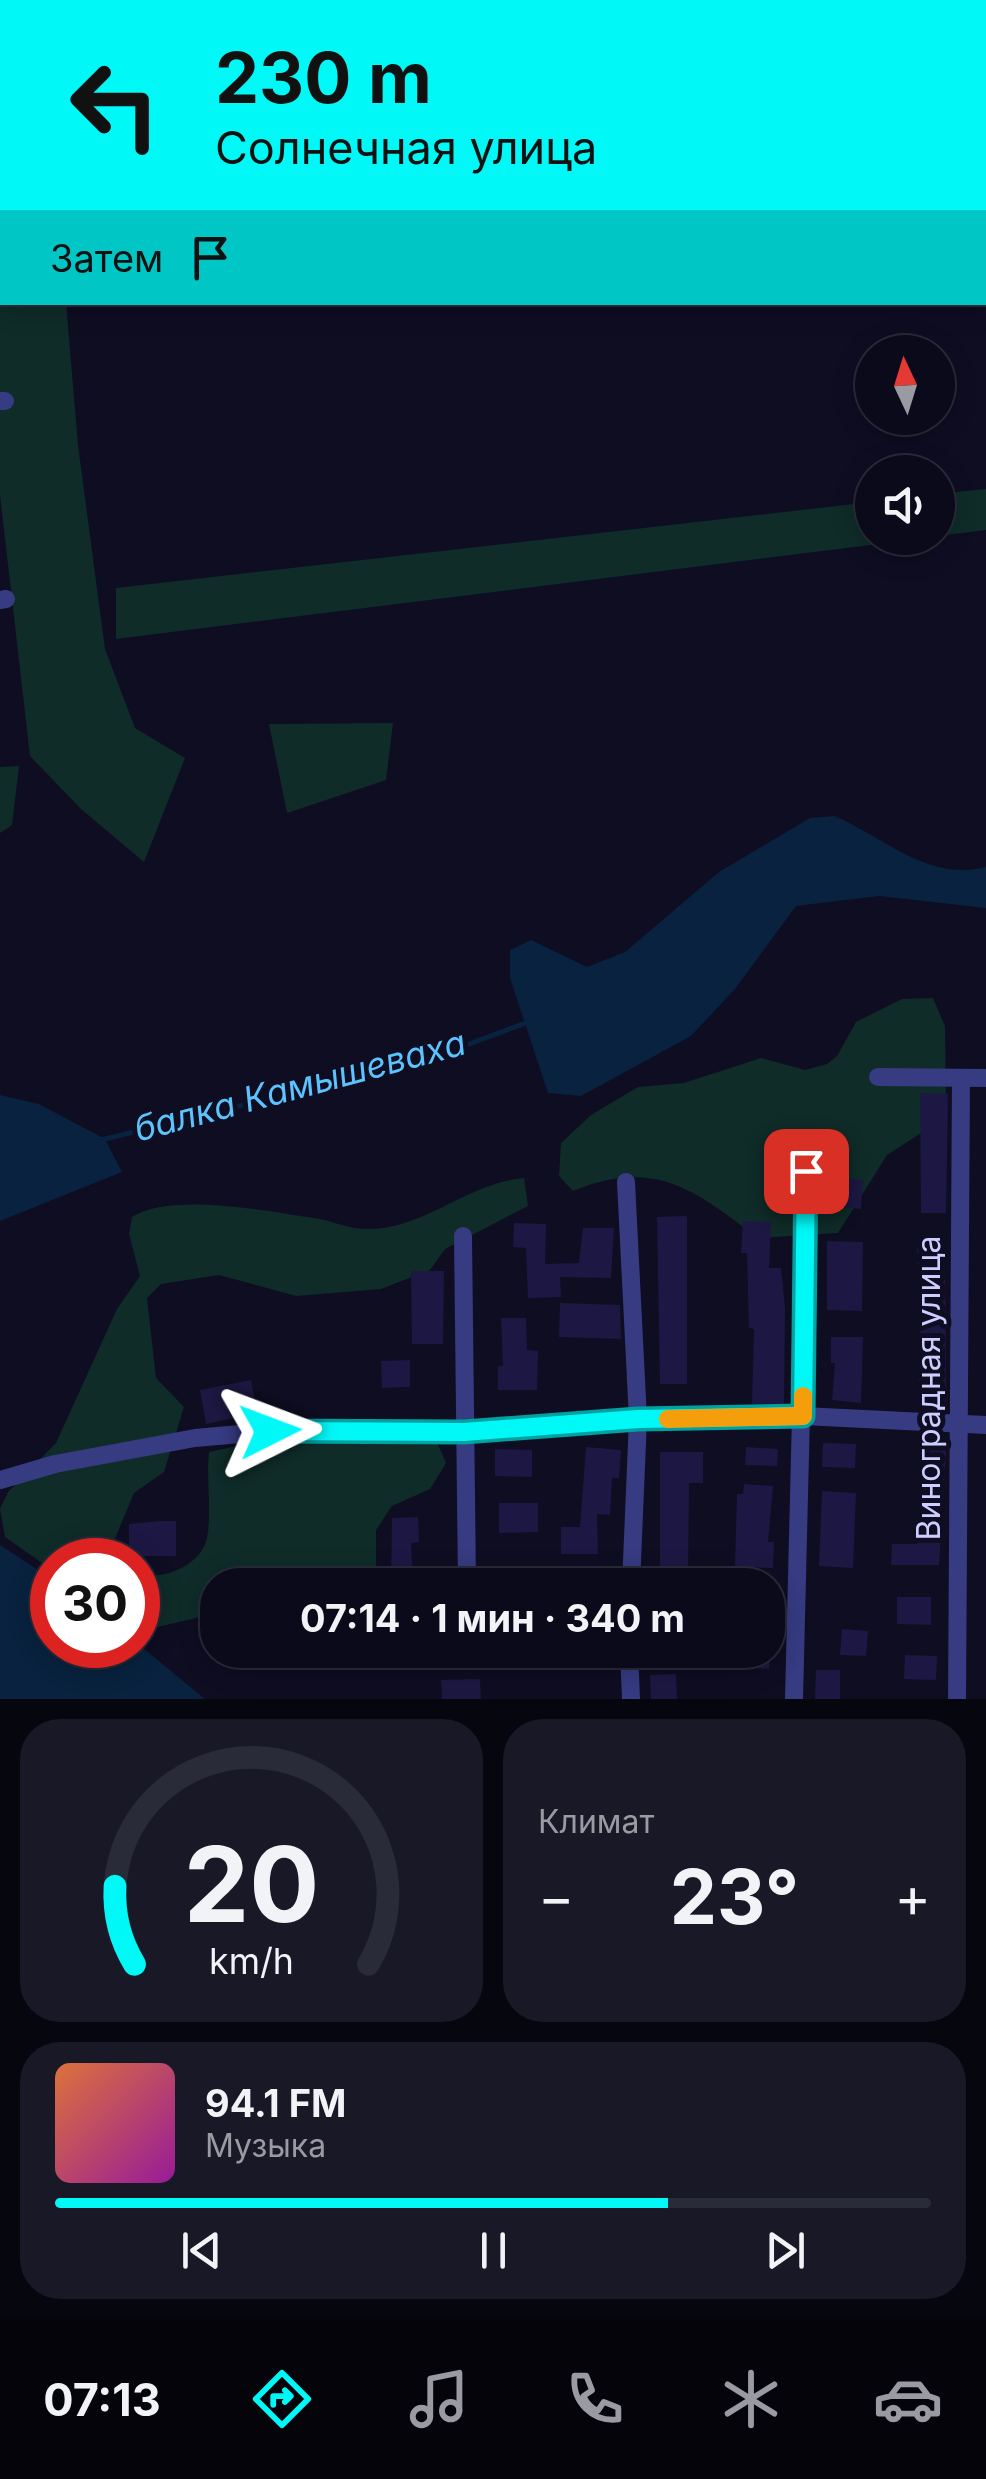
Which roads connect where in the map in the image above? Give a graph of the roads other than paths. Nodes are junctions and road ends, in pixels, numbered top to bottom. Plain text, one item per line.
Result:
1 (878, 1077) dead end
2 (960, 1078) junction
3 (986, 1078) edge
4 (806, 1171) dead end
5 (626, 1182) dead end
6 (463, 1236) dead end
7 (803, 1416) junction
8 (638, 1419) junction
9 (959, 1425) junction
10 (986, 1426) edge
11 (464, 1432) junction
12 (0, 1480) edge
13 (467, 1568) edge
14 (632, 1568) edge
15 (629, 1668) edge
16 (631, 1699) edge
17 (794, 1699) edge
18 (957, 1699) edge

1 - 2 street
2 - 3 street
2 - 9 street, Виноградная улица
4 - 7 street
5 - 8 street
6 - 11 street
7 - 8 street
7 - 9 street
7 - 17 street
8 - 11 street
8 - 14 street
9 - 10 street
9 - 18 street, Виноградная улица
11 - 12 street
11 - 13 street
15 - 16 street

